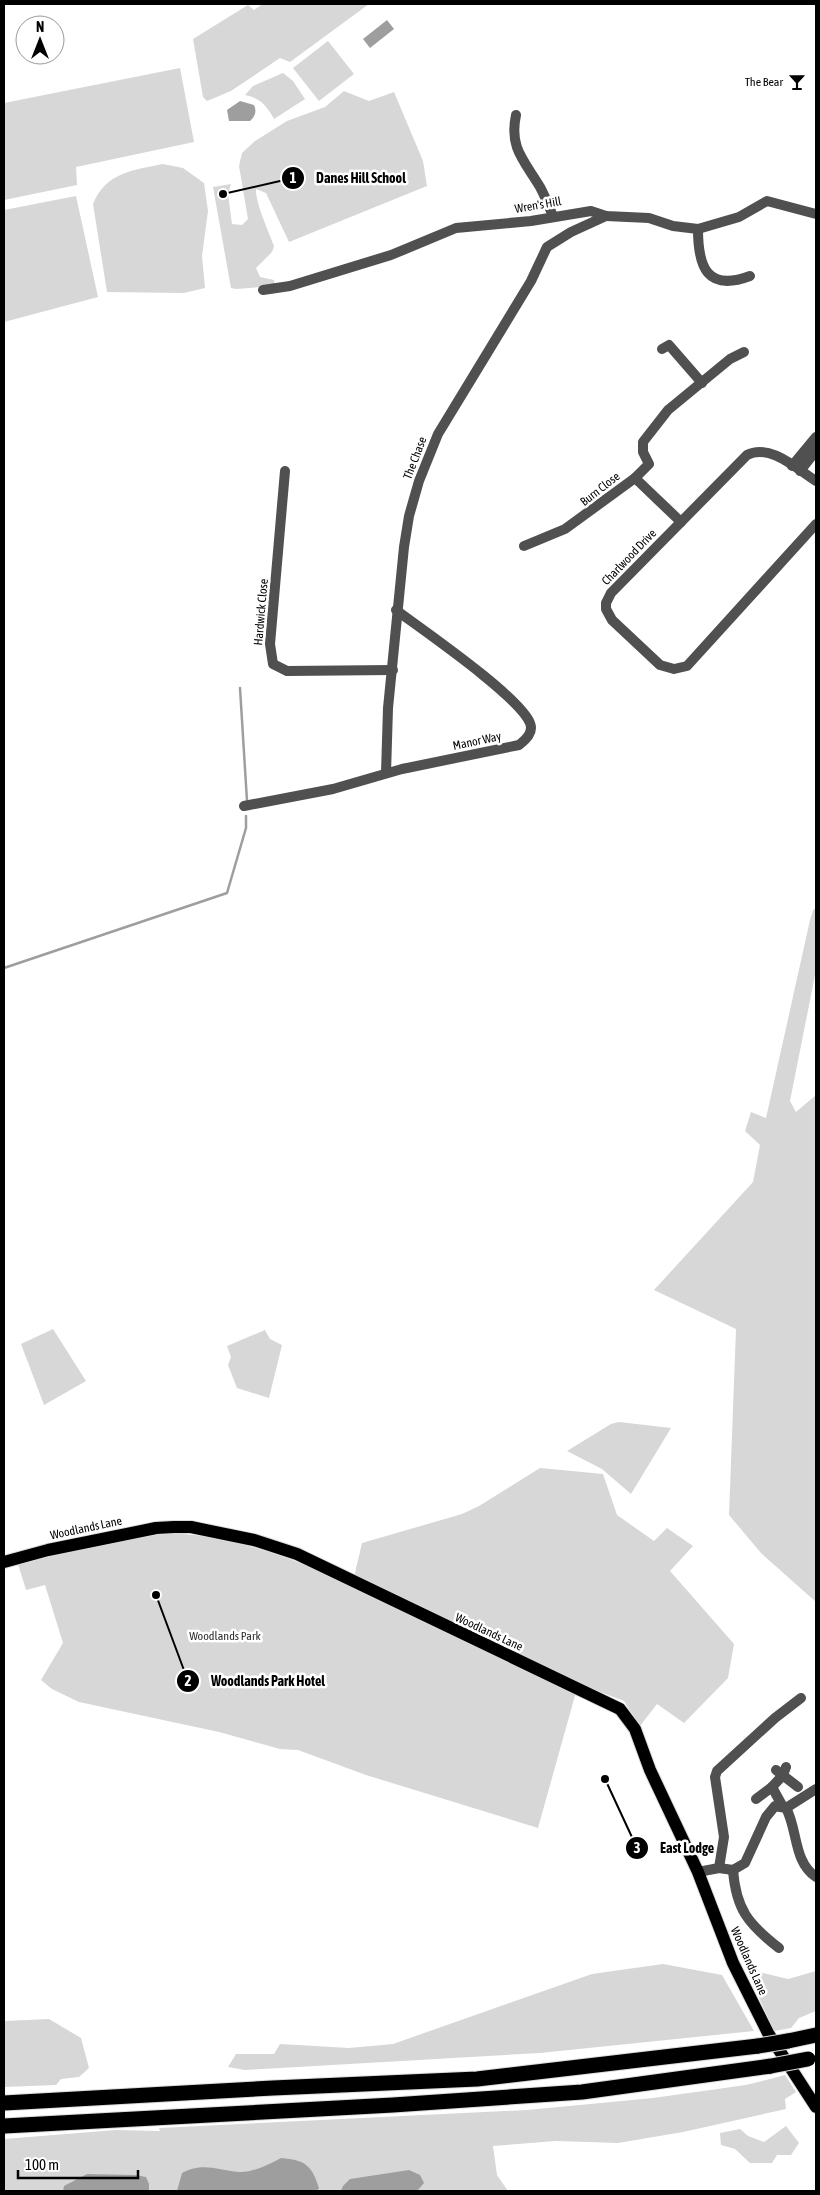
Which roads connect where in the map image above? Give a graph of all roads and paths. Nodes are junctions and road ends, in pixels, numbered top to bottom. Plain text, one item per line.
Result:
1 (516, 115) dead end
2 (816, 214) edge
3 (553, 216) junction
4 (606, 216) junction
5 (698, 229) junction
6 (750, 276) dead end
7 (263, 290) dead end
8 (662, 349) dead end
9 (744, 352) dead end
10 (702, 383) junction
11 (816, 437) edge
12 (816, 451) edge
13 (796, 468) junction
14 (285, 471) dead end
15 (635, 478) junction
16 (816, 481) edge
17 (681, 522) junction
18 (816, 524) edge
19 (524, 546) dead end
20 (396, 610) junction
21 (393, 670) junction
22 (386, 773) junction
23 (244, 806) dead end
24 (4, 1562) edge
25 (801, 1698) dead end
26 (798, 1786) dead end
27 (772, 1788) junction
28 (816, 1789) edge
29 (756, 1799) dead end
30 (784, 1807) junction
31 (719, 1868) junction
32 (732, 1870) junction
33 (698, 1872) junction
34 (816, 1877) edge
35 (779, 1948) dead end
36 (816, 2035) edge
37 (812, 2058) edge
38 (4, 2103) edge
39 (816, 2107) edge
40 (4, 2126) edge

1 - 3 street
2 - 5 street, Wren's Hill
3 - 4 street, Wren's Hill
3 - 7 street, Wren's Hill
4 - 5 street, Wren's Hill
4 - 20 street, The Chase
5 - 6 street
8 - 10 street
9 - 10 street
10 - 15 street
11 - 13 street
12 - 13 street
13 - 16 street, Charlwood Drive
13 - 17 street, Charlwood Drive
14 - 21 street, Hardwick Close
15 - 17 street, Burn Close
15 - 19 street, Burn Close
17 - 18 street, Charlwood Drive
20 - 21 street, The Chase
20 - 22 street, Manor Way
21 - 22 street, The Chase
22 - 23 street, Manor Way
24 - 33 main road, Woodlands Lane
25 - 31 street
26 - 27 street
27 - 29 street
27 - 30 street
28 - 30 street
30 - 32 street
30 - 34 street
31 - 32 street
31 - 33 street
32 - 35 street
33 - 39 main road, Woodlands Lane
36 - 38 highway, bridge
37 - 40 highway, bridge

